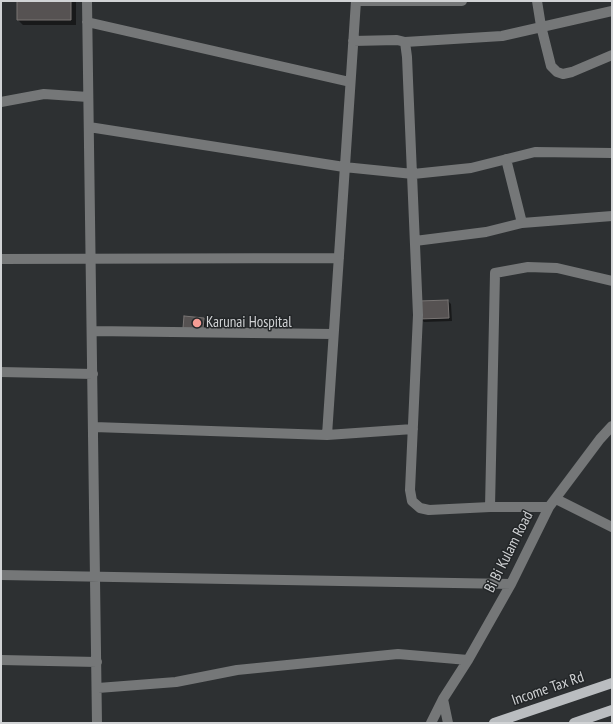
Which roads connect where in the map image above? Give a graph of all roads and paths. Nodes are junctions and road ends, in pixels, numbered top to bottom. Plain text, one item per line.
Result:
1 (87, 1) edge
2 (356, 1) edge
3 (462, 1) edge
4 (537, 1) edge
5 (612, 11) edge
6 (87, 22) junction
7 (541, 26) junction
8 (353, 41) junction
9 (405, 42) junction
10 (612, 55) edge
11 (350, 82) junction
12 (88, 97) junction
13 (1, 102) edge
14 (89, 127) junction
15 (612, 153) edge
16 (506, 160) junction
17 (344, 167) junction
18 (413, 174) junction
19 (612, 216) edge
20 (522, 223) junction
21 (415, 241) junction
22 (91, 258) junction
23 (339, 258) junction
24 (1, 259) edge
25 (612, 281) edge
26 (92, 331) junction
27 (334, 334) junction
28 (1, 372) edge
29 (93, 374) junction
30 (612, 426) edge
31 (94, 427) junction
32 (413, 429) junction
33 (327, 435) junction
34 (556, 499) junction
35 (490, 507) junction
36 (549, 507) junction
37 (612, 527) edge
38 (1, 575) edge
39 (96, 576) junction
40 (511, 584) junction
41 (1, 660) edge
42 (468, 660) junction
43 (97, 662) junction
44 (612, 683) edge
45 (98, 688) junction
46 (443, 699) junction
47 (612, 710) edge
48 (97, 723) edge
49 (431, 723) edge
50 (448, 723) edge
51 (494, 723) edge
52 (574, 723) edge

1 - 6 street
2 - 3 street
2 - 8 street
4 - 7 street
5 - 7 street
6 - 11 street
6 - 12 street
7 - 9 street
7 - 10 street
8 - 9 street
8 - 11 street
9 - 18 street
11 - 17 street
12 - 13 street
12 - 14 street
14 - 17 street
14 - 22 street
15 - 16 street
16 - 18 street
16 - 20 street
17 - 18 street
17 - 23 street
18 - 21 street
19 - 20 street
20 - 21 street
21 - 32 street
22 - 23 street
22 - 24 street
22 - 26 street
23 - 27 street
25 - 35 street
26 - 27 street
26 - 29 street
27 - 33 street
28 - 29 street
29 - 31 street
30 - 34 street, Bi Bi Kulam Road
31 - 33 street
31 - 39 street
32 - 33 street
32 - 35 street
34 - 36 street, Bi Bi Kulam Road
34 - 37 street
35 - 36 street
36 - 40 street, Bi Bi Kulam Road
38 - 39 street
39 - 40 street
39 - 43 street
40 - 42 street, Bi Bi Kulam Road
41 - 43 street
42 - 45 street
42 - 46 street, Bi Bi Kulam Road
43 - 45 street
44 - 51 main road, Income Tax Rd
45 - 48 street
46 - 49 street, Bi Bi Kulam Road
46 - 50 street
47 - 52 main road

